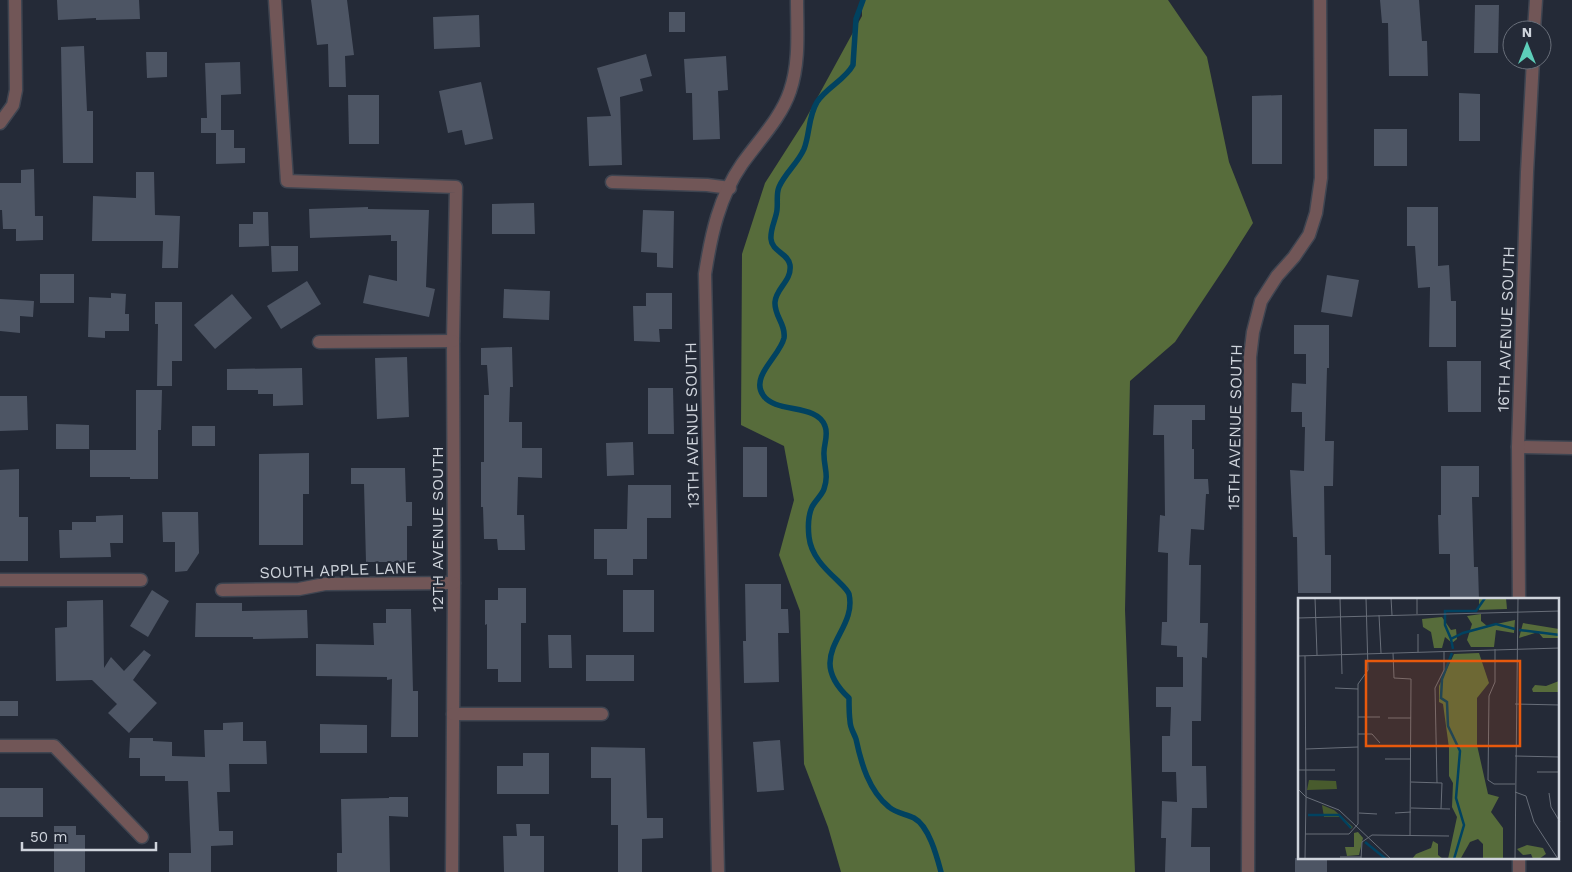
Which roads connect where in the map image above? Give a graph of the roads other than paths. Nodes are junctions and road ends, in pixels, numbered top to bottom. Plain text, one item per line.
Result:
1 (15, 0) edge
2 (275, 0) edge
3 (797, 0) edge
4 (1320, 0) edge
5 (1536, 0) edge
6 (1535, 20) edge
7 (1533, 70) edge
8 (0, 123) edge
9 (612, 182) dead end
10 (730, 188) junction
11 (453, 341) junction
12 (319, 342) dead end
13 (1518, 447) junction
14 (1572, 448) edge
15 (0, 580) edge
16 (141, 580) dead end
17 (454, 583) junction
18 (222, 590) dead end
19 (1519, 598) edge
20 (453, 714) junction
21 (602, 714) dead end
22 (0, 746) edge
23 (142, 837) dead end
24 (452, 872) edge
25 (718, 872) edge
26 (1248, 872) edge

1 - 8 street
2 - 11 street, 12TH AVENUE SOUTH
3 - 10 street, 13TH AVENUE SOUTH
4 - 26 street, 15TH AVENUE SOUTH
5 - 6 street
7 - 13 street, 16TH AVENUE SOUTH
9 - 10 street
10 - 25 street, 13TH AVENUE SOUTH
11 - 12 street
11 - 17 street, 12TH AVENUE SOUTH
13 - 14 street
13 - 19 street, 16TH AVENUE SOUTH
15 - 16 street
17 - 18 street, SOUTH APPLE LANE
17 - 20 street, 12TH AVENUE SOUTH
20 - 21 street
20 - 24 street, 12TH AVENUE SOUTH
22 - 23 street

